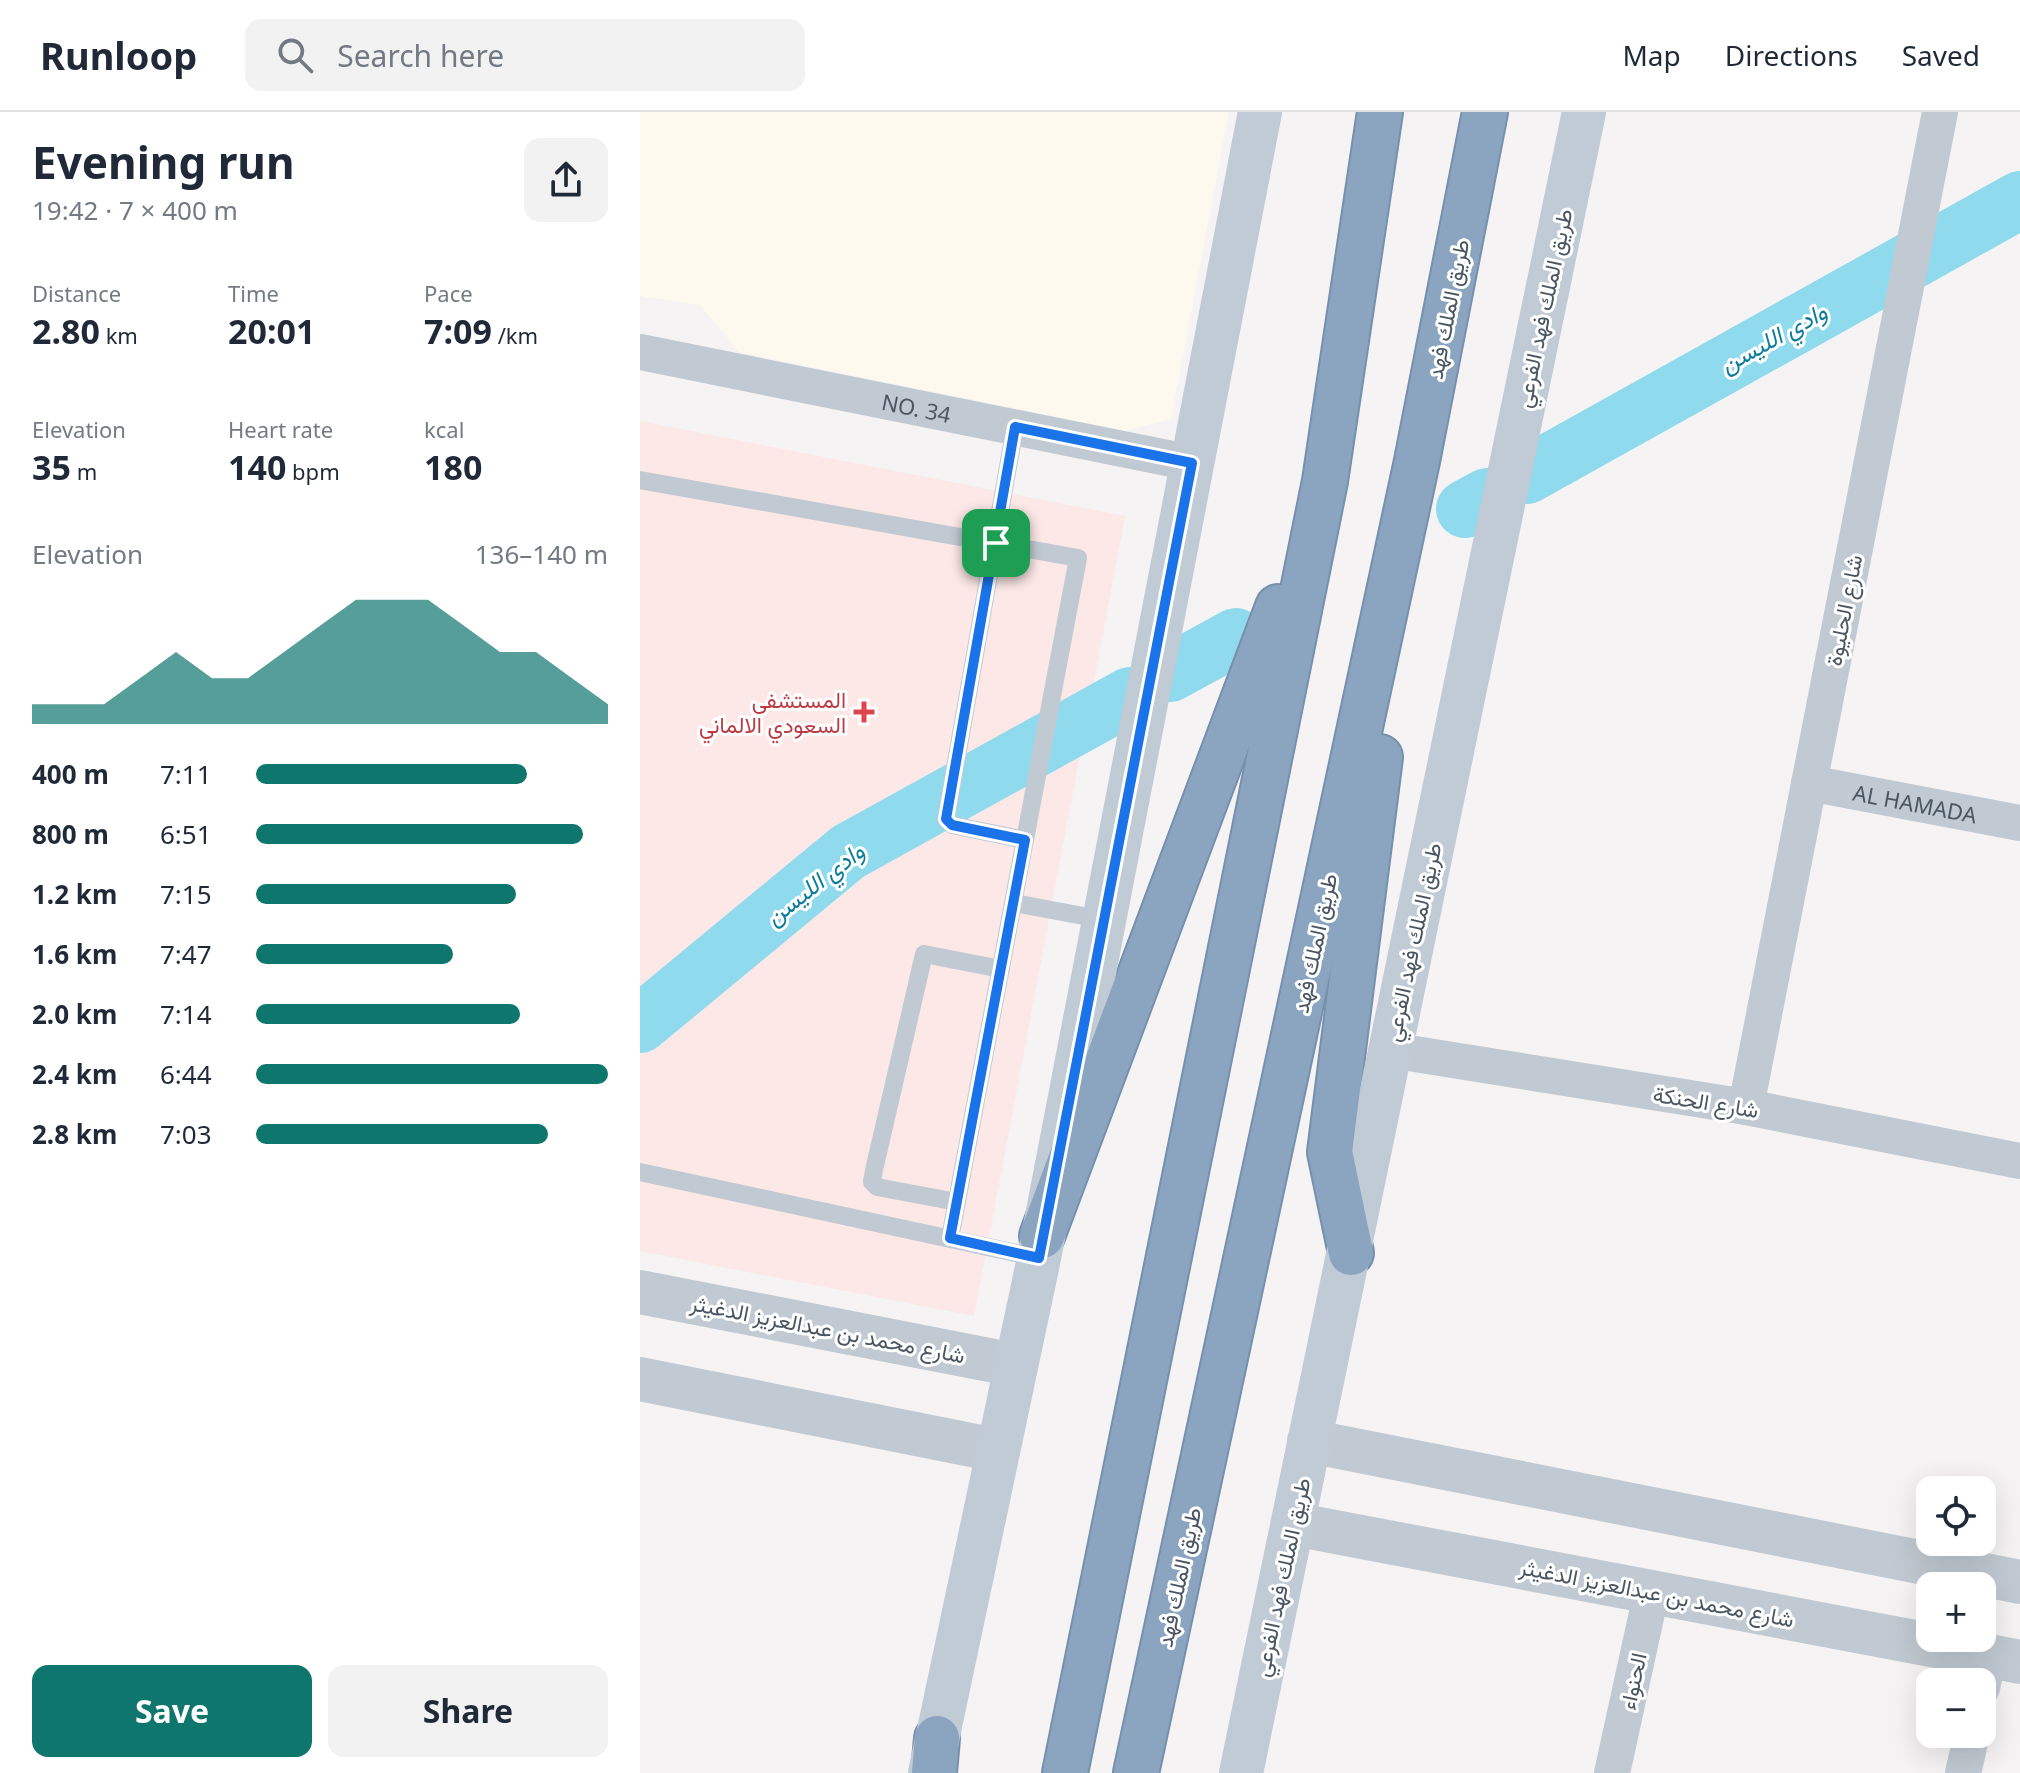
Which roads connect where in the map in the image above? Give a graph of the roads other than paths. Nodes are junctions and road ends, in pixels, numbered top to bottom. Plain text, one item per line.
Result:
1 (1260, 112) edge
2 (1380, 112) edge
3 (1485, 112) edge
4 (1584, 112) edge
5 (1940, 112) edge
6 (640, 352) edge
7 (1015, 427) junction
8 (1417, 461) junction
9 (1192, 463) junction
10 (640, 480) edge
11 (1325, 481) junction
12 (996, 543) junction
13 (1809, 783) junction
14 (2020, 823) edge
15 (1025, 840) junction
16 (1014, 903) junction
17 (1106, 920) junction
18 (1001, 969) junction
19 (1390, 1050) junction
20 (1746, 1107) junction
21 (2020, 1161) edge
22 (640, 1172) edge
23 (957, 1202) junction
24 (950, 1238) junction
25 (1040, 1247) junction
26 (1351, 1253) junction
27 (640, 1292) edge
28 (1015, 1365) junction
29 (640, 1379) edge
30 (1309, 1441) junction
31 (996, 1450) junction
32 (1293, 1524) junction
33 (2020, 1582) edge
34 (1652, 1590) junction
35 (1997, 1669) edge
36 (1969, 1748) edge
37 (934, 1761) edge
38 (1065, 1773) edge
39 (1136, 1773) edge
40 (1241, 1773) edge
41 (1612, 1773) edge
42 (1963, 1773) edge

1 - 9 main road
2 - 11 highway
3 - 8 highway, طريق الملك فهد
4 - 19 main road, طريق الملك فهد الفرعي
5 - 13 street, شارع الحليوة
6 - 7 street, NO. 34
7 - 9 street, NO. 34
7 - 12 lane
8 - 26 highway
8 - 39 highway, طريق الملك فهد
9 - 17 main road
10 - 12 lane
11 - 25 highway
11 - 38 highway
12 - 15 lane
12 - 15 lane
13 - 14 street, AL HAMADA
13 - 20 street, شارع الحليوة
15 - 16 lane
16 - 17 lane
16 - 18 lane
17 - 25 main road
18 - 23 lane
18 - 23 lane
19 - 20 street, شارع الحنكة
19 - 26 main road, طريق الملك فهد الفرعي
20 - 21 street, شارع الحنكة
22 - 24 lane
23 - 24 lane
24 - 25 lane
25 - 28 main road
26 - 30 main road, طريق الملك فهد الفرعي
27 - 28 street, شارع محمد بن عبدالعزيز الدغيثر
28 - 31 main road
29 - 31 street
30 - 32 main road, طريق الملك فهد الفرعي
30 - 33 street
31 - 37 main road
32 - 34 street, شارع محمد بن عبدالعزيز الدغيثر
32 - 40 main road, طريق الملك فهد الفرعي
34 - 35 street, شارع محمد بن عبدالعزيز الدغيثر
34 - 41 street, الحنواء
36 - 42 street

